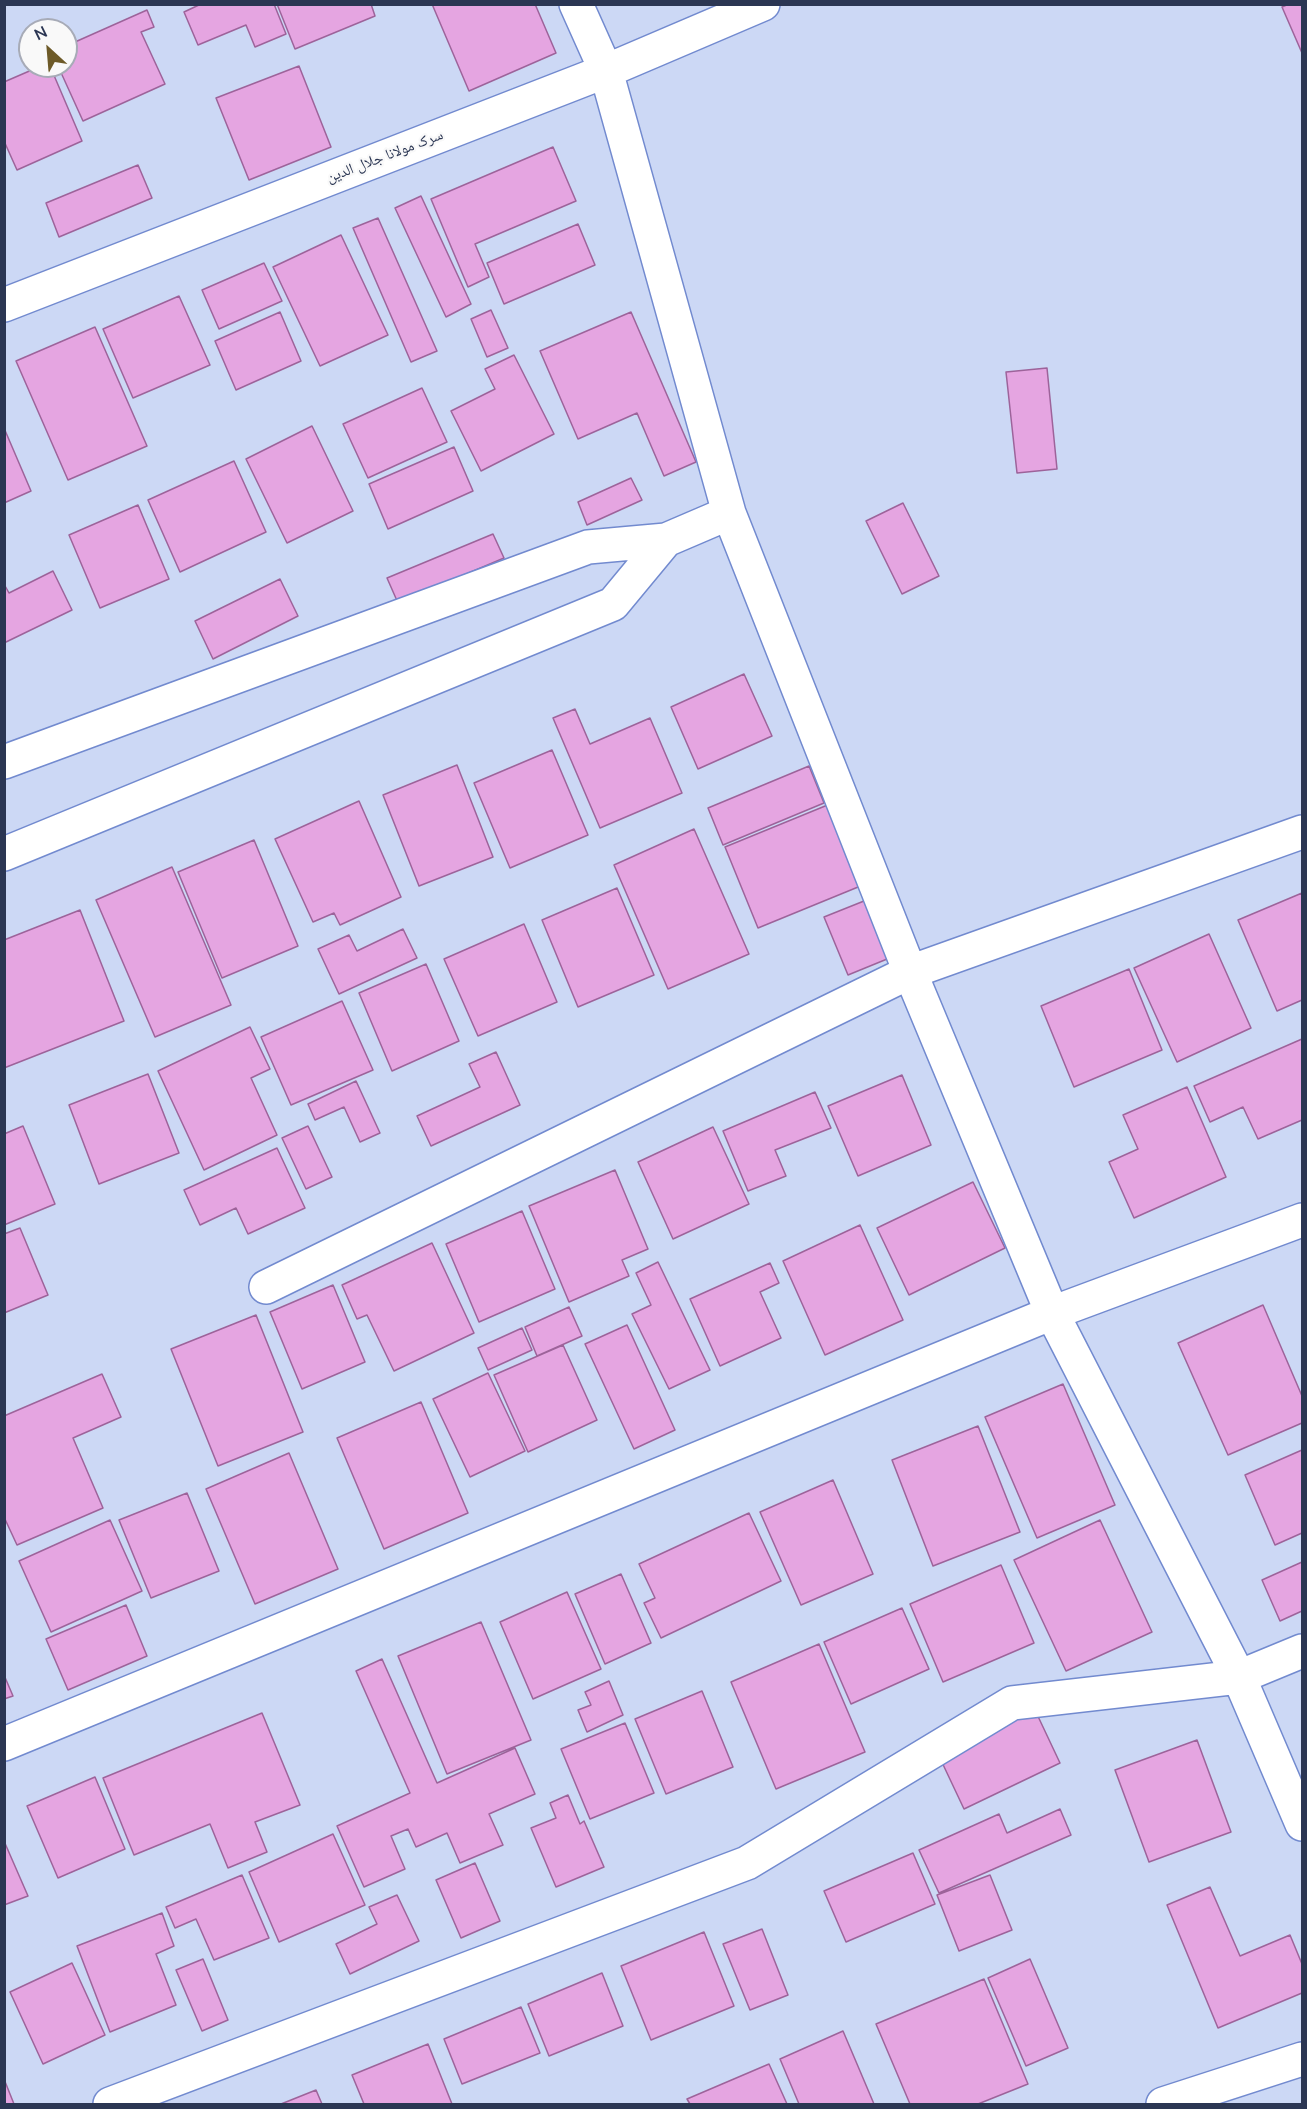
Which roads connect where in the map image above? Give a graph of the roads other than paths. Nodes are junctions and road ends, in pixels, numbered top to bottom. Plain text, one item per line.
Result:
1 (576, 4) edge
2 (763, 4) edge
3 (606, 71) junction
4 (4, 304) edge
5 (729, 513) junction
6 (666, 540) junction
7 (4, 762) edge
8 (1302, 832) edge
9 (4, 854) edge
10 (910, 972) junction
11 (1302, 1220) edge
12 (266, 1287) dead end
13 (1052, 1312) junction
14 (1302, 1651) edge
15 (1239, 1677) junction
16 (4, 1744) edge
17 (1302, 1824) edge
18 (1302, 2059) edge
19 (110, 2104) edge
20 (1163, 2104) edge

1 - 3 street
2 - 3 street, سرک مولانا جلال الدین
3 - 4 street, سرک مولانا جلال الدین
3 - 5 street
5 - 6 street
5 - 10 street
6 - 7 street
6 - 9 street
8 - 10 street
10 - 12 street
10 - 13 street
11 - 13 street
13 - 15 street
13 - 16 street
14 - 15 street
15 - 17 street
15 - 19 street
18 - 20 street

